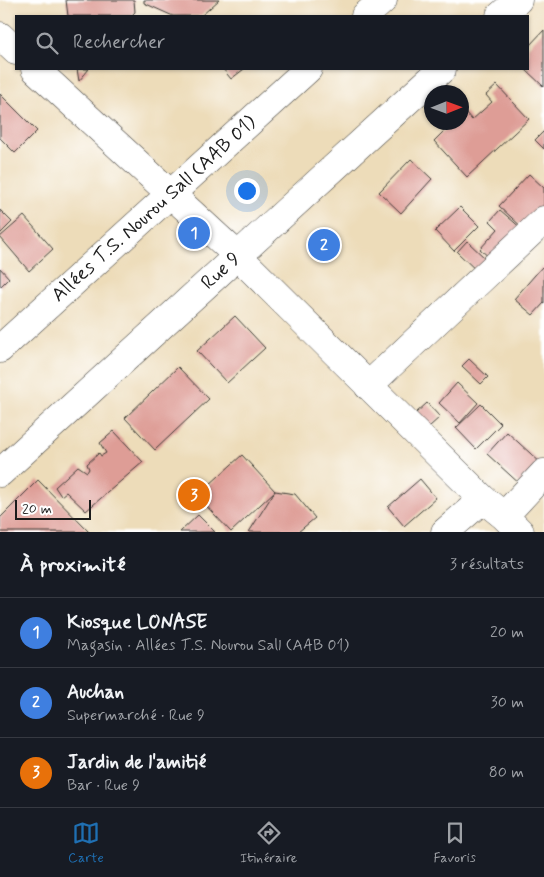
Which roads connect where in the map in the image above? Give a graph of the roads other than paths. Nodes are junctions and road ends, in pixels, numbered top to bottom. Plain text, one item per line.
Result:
1 (383, 0) edge
2 (518, 0) edge
3 (367, 15) edge
4 (501, 15) edge
5 (36, 70) edge
6 (307, 70) edge
7 (441, 70) edge
8 (171, 194) junction
9 (544, 220) edge
10 (238, 255) junction
11 (0, 349) edge
12 (368, 386) junction
13 (0, 473) edge
14 (544, 473) edge
15 (483, 499) junction
16 (512, 524) edge
17 (445, 532) edge

1 - 3 street
2 - 4 street
5 - 8 street
6 - 8 street, Allées T.S. Nourou Sall (AAB 01)
7 - 10 street, Rue 9
8 - 10 street
8 - 11 street, Allées T.S. Nourou Sall (AAB 01)
9 - 12 street
10 - 12 street
10 - 13 street, Rue 9
12 - 15 street
14 - 16 street
15 - 16 street
15 - 17 street

